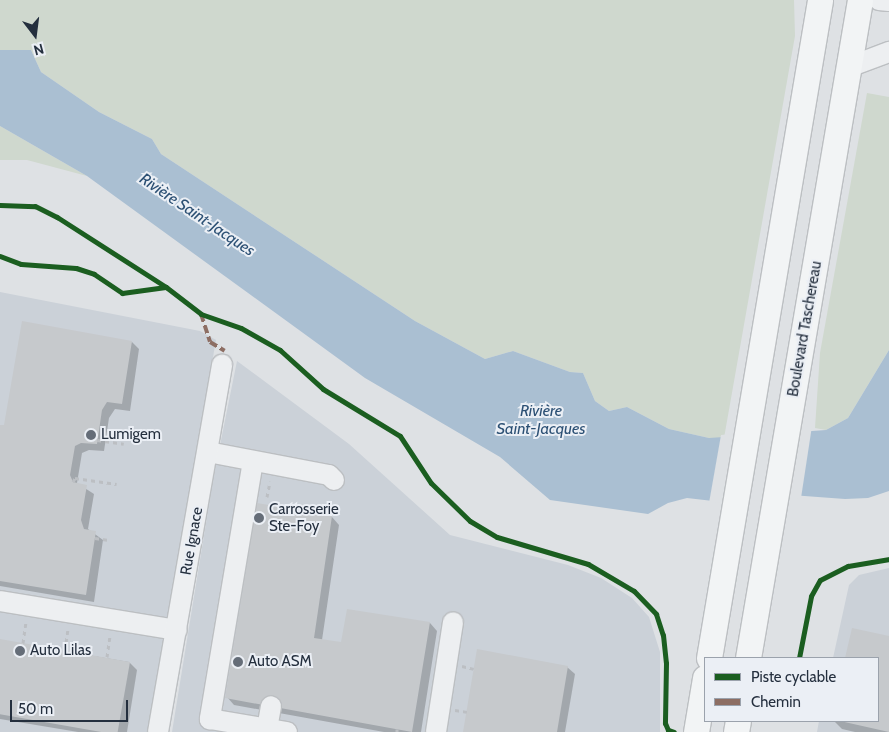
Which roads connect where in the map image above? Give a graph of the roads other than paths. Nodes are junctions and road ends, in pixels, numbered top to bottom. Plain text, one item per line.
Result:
1 (820, 0) edge
2 (860, 0) edge
3 (879, 0) edge
4 (889, 1) edge
5 (889, 52) edge
6 (849, 67) junction
7 (222, 365) dead end
8 (208, 452) junction
9 (263, 463) junction
10 (334, 480) dead end
11 (0, 601) edge
12 (453, 622) dead end
13 (177, 630) junction
14 (709, 657) edge
15 (748, 657) edge
16 (704, 684) edge
17 (271, 706) dead end
18 (267, 729) junction
19 (158, 732) edge
20 (287, 732) edge
21 (436, 732) edge
22 (696, 732) edge

1 - 14 main road
2 - 6 main road, Boulevard Taschereau
3 - 4 street
5 - 6 street
6 - 15 main road, Boulevard Taschereau
7 - 8 street, Rue Ignace
8 - 9 street
8 - 13 street, Rue Ignace
9 - 10 street
9 - 18 street
11 - 13 street
12 - 21 street
13 - 19 street, Rue Ignace
16 - 22 main road
17 - 18 street
18 - 20 street

